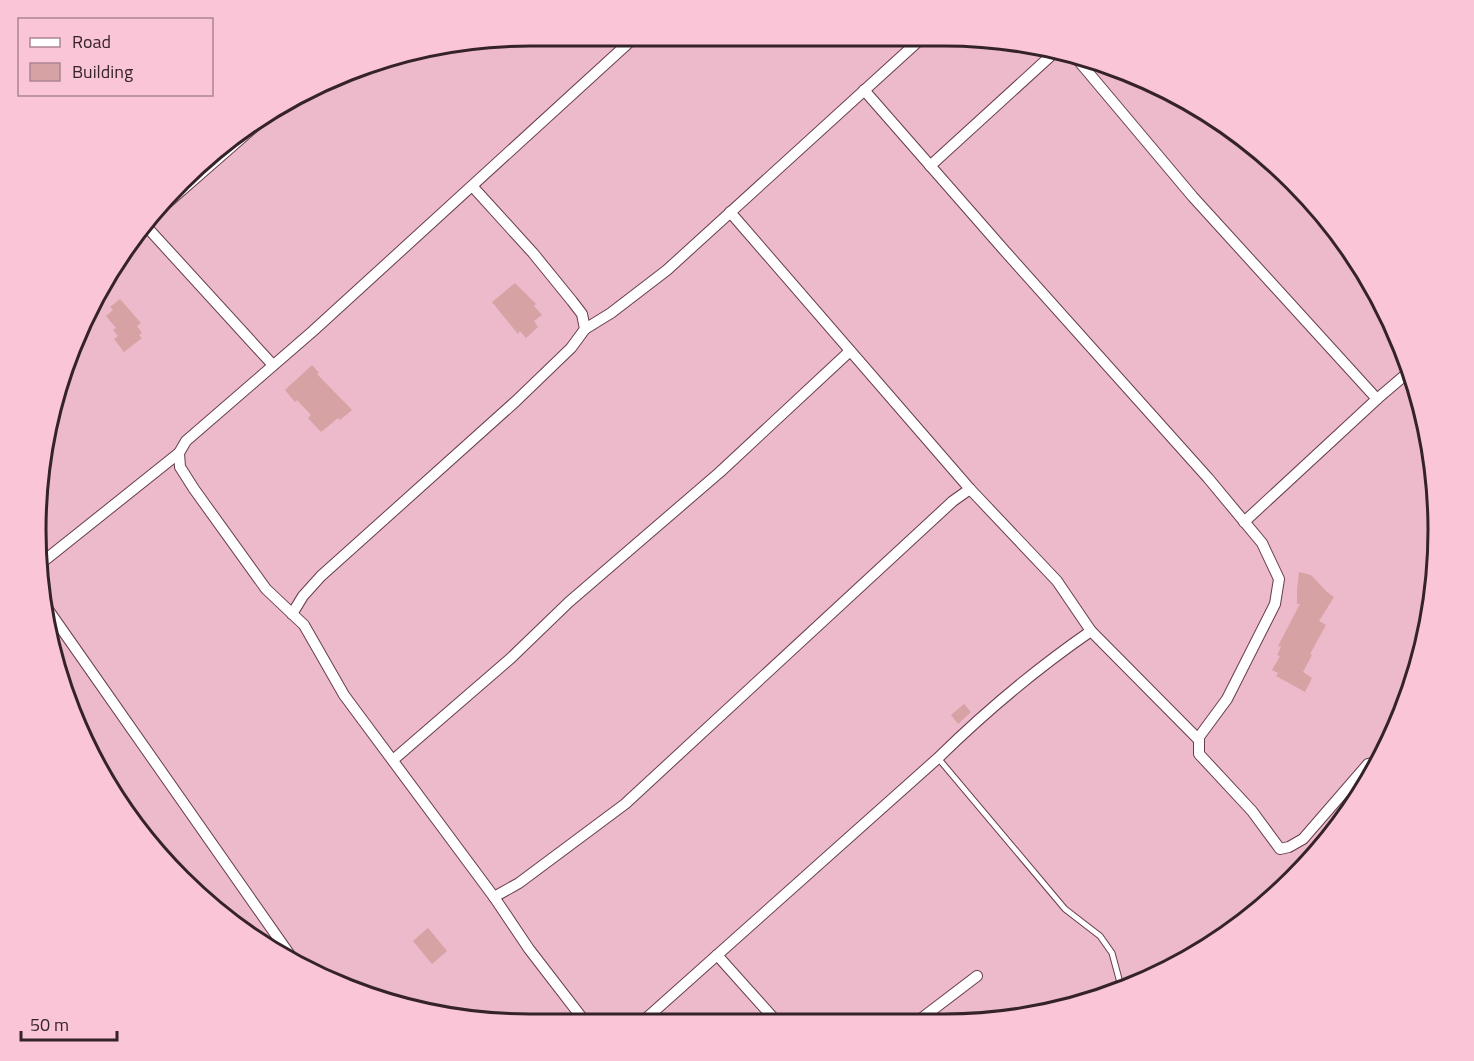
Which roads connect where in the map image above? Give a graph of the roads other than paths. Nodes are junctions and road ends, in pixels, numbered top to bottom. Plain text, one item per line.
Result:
1 (625, 46) edge
2 (913, 46) edge
3 (1048, 58) edge
4 (1084, 68) edge
5 (864, 90) junction
6 (930, 166) junction
7 (472, 187) junction
8 (730, 212) junction
9 (151, 231) edge
10 (585, 329) junction
11 (850, 351) junction
12 (272, 364) junction
13 (1403, 377) edge
14 (1377, 399) junction
15 (179, 453) junction
16 (970, 489) junction
17 (1244, 522) junction
18 (48, 558) edge
19 (292, 614) junction
20 (55, 620) edge
21 (1091, 631) junction
22 (1198, 739) junction
23 (938, 758) junction
24 (393, 760) junction
25 (1366, 766) edge
26 (494, 897) junction
27 (285, 948) edge
28 (717, 955) junction
29 (977, 976) dead end
30 (1120, 981) edge
31 (579, 1014) edge
32 (651, 1014) edge
33 (770, 1014) edge
34 (927, 1014) edge

1 - 7 street
2 - 5 street
3 - 6 street
4 - 14 street
5 - 6 street
5 - 8 street
6 - 17 street
7 - 10 street
7 - 12 street
8 - 10 street
8 - 11 street
9 - 12 street
10 - 19 street
11 - 16 street
11 - 24 street
12 - 15 street
13 - 14 street
14 - 17 street
15 - 18 street
15 - 19 street
16 - 21 street
16 - 26 street
17 - 22 street
19 - 24 street
20 - 27 street
21 - 22 street
21 - 23 street
22 - 25 street
23 - 28 street
23 - 30 lane
24 - 26 street
26 - 31 street
28 - 32 street
28 - 33 street
29 - 34 street

